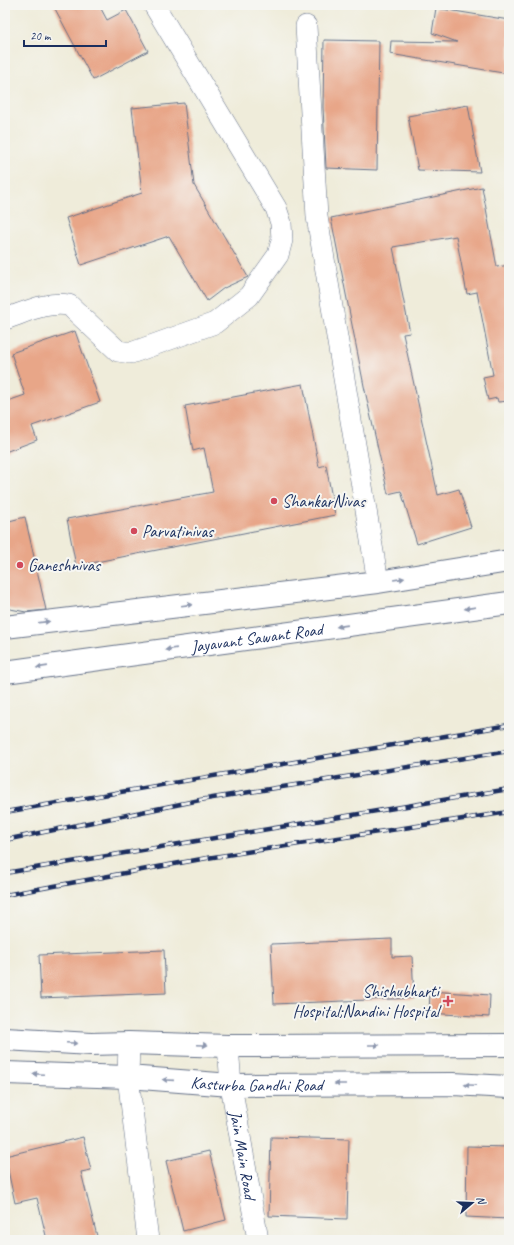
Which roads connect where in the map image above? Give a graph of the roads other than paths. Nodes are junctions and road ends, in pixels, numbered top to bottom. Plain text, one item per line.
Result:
1 (154, 5) edge
2 (306, 26) dead end
3 (5, 319) edge
4 (509, 562) edge
5 (378, 582) junction
6 (509, 603) edge
7 (5, 627) edge
8 (5, 672) edge
9 (5, 1039) edge
10 (129, 1043) junction
11 (509, 1045) edge
12 (228, 1046) junction
13 (5, 1073) edge
14 (128, 1077) junction
15 (231, 1084) junction
16 (509, 1087) edge
17 (148, 1240) edge
18 (258, 1240) edge

1 - 3 street
2 - 5 street
5 -> 4 main road
7 -> 5 main road
6 -> 8 main road, Jayavant Sawant Road
9 -> 10 main road
10 -> 12 main road
10 - 14 street
12 -> 11 main road
12 - 15 street, Jain Main Road
14 -> 13 main road, Kasturba Gandhi Road
15 -> 14 main road, Kasturba Gandhi Road
14 - 17 street
16 -> 15 main road, Kasturba Gandhi Road
15 - 18 street, Jain Main Road

